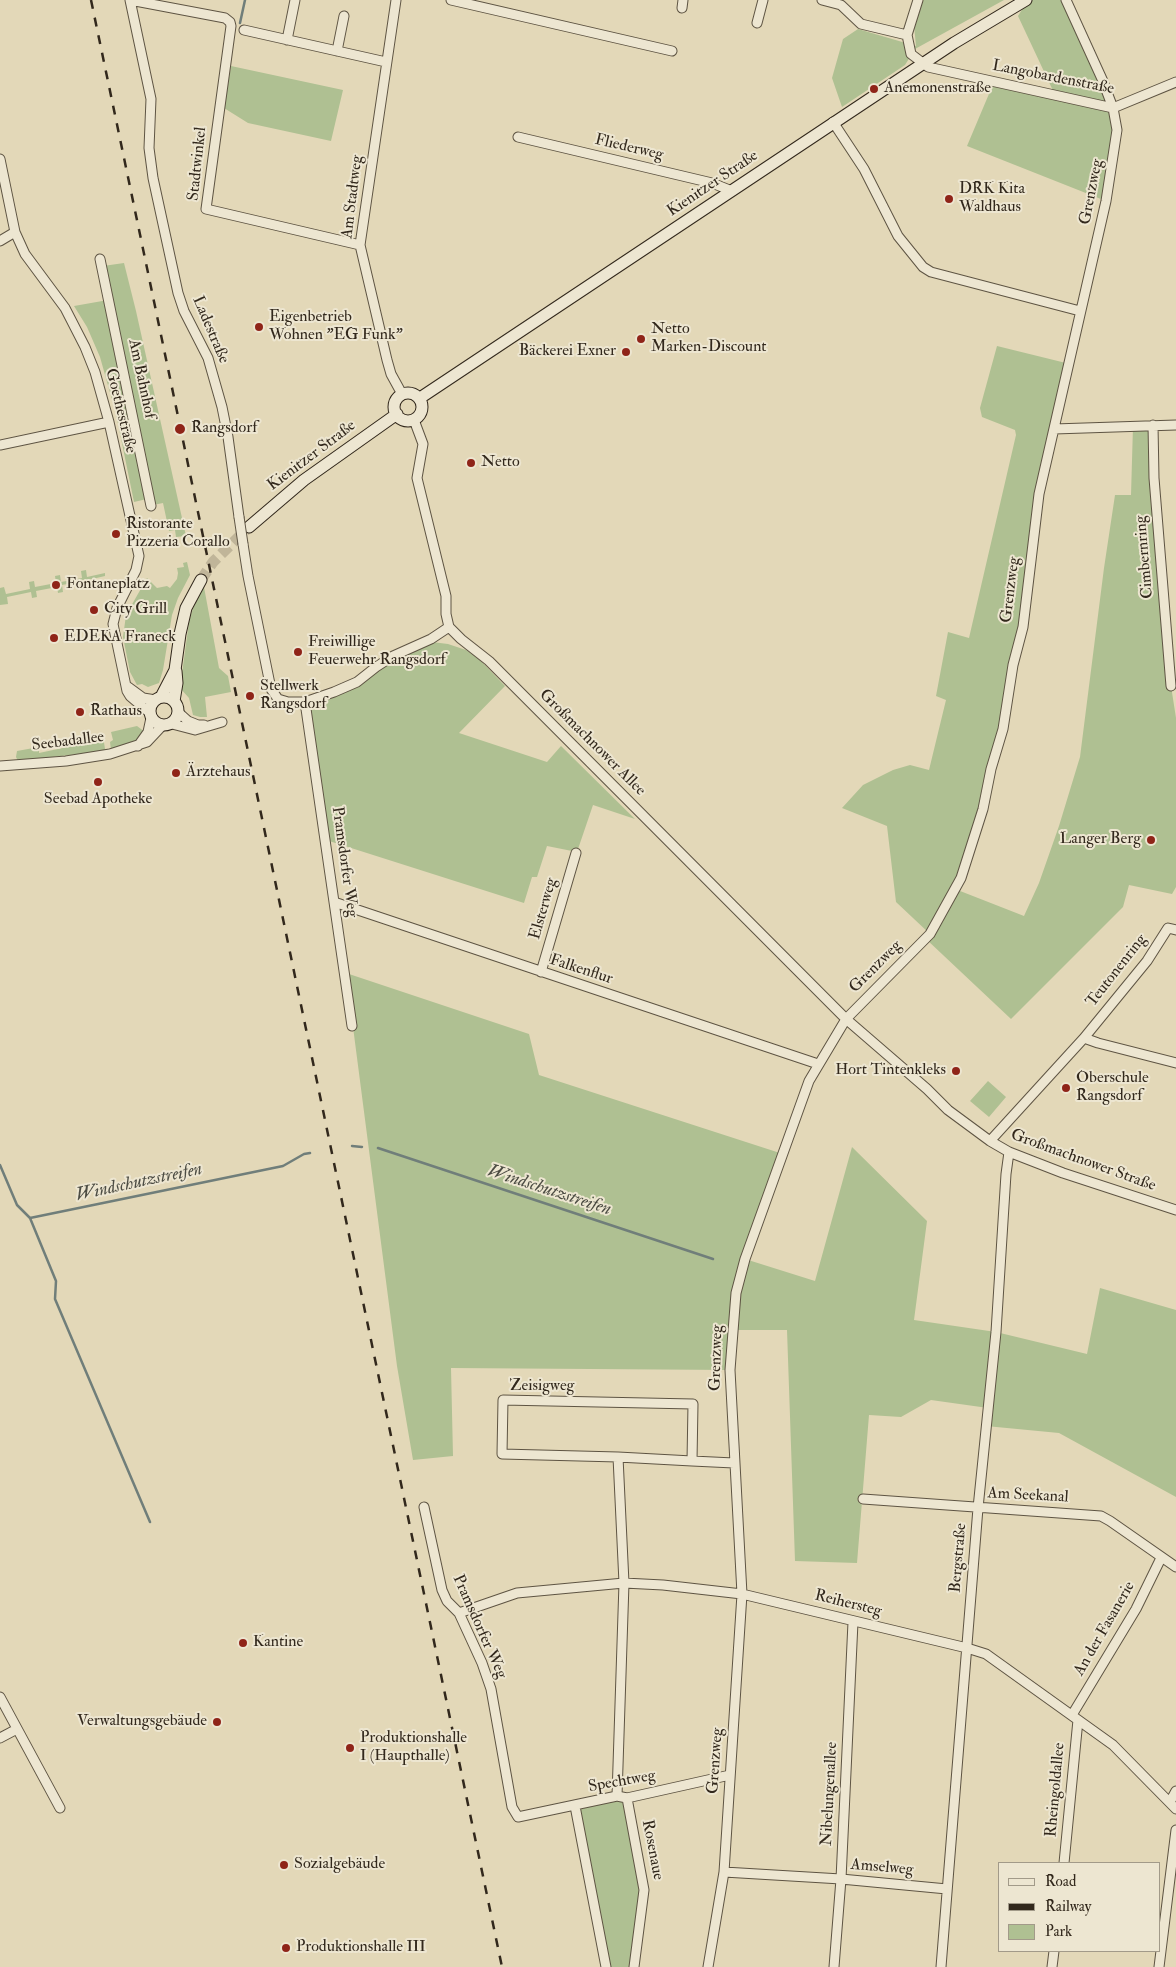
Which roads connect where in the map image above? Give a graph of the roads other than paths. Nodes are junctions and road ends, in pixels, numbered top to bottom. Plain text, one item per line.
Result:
1 (130, 0) edge
2 (295, 0) edge
3 (396, 0) edge
4 (451, 0) edge
5 (763, 0) edge
6 (822, 0) edge
7 (918, 0) edge
8 (1026, 0) edge
9 (1066, 0) edge
10 (344, 16) dead end
11 (757, 23) dead end
12 (244, 30) dead end
13 (907, 35) junction
14 (286, 40) junction
15 (337, 51) junction
16 (672, 51) dead end
17 (386, 62) junction
18 (922, 64) junction
19 (1176, 82) edge
20 (1113, 108) junction
21 (833, 122) junction
22 (518, 137) dead end
23 (0, 159) edge
24 (732, 191) junction
25 (15, 232) junction
26 (0, 242) edge
27 (360, 245) junction
28 (100, 259) dead end
29 (1080, 310) junction
30 (402, 394) junction
31 (420, 398) junction
32 (396, 414) junction
33 (414, 420) junction
34 (109, 422) junction
35 (1153, 425) junction
36 (1176, 425) edge
37 (1054, 429) junction
38 (0, 445) edge
39 (151, 506) dead end
40 (249, 528) tunnel mouth
41 (200, 580) tunnel mouth
42 (449, 627) junction
43 (175, 670) junction
44 (126, 684) junction
45 (1171, 686) dead end
46 (158, 699) junction
47 (305, 702) junction
48 (176, 707) junction
49 (151, 716) junction
50 (167, 725) junction
51 (138, 746) junction
52 (0, 766) edge
53 (576, 853) dead end
54 (334, 902) junction
55 (1176, 930) edge
56 (541, 972) junction
57 (846, 1019) junction
58 (352, 1026) dead end
59 (1084, 1038) junction
60 (1176, 1063) edge
61 (818, 1064) junction
62 (990, 1141) junction
63 (1009, 1152) junction
64 (1176, 1210) edge
65 (618, 1457) junction
66 (692, 1461) junction
67 (734, 1463) junction
68 (863, 1499) dead end
69 (424, 1507) dead end
70 (978, 1508) junction
71 (1161, 1558) junction
72 (1176, 1566) edge
73 (624, 1583) junction
74 (742, 1594) junction
75 (459, 1613) junction
76 (853, 1622) junction
77 (967, 1648) junction
78 (0, 1697) edge
79 (1075, 1718) junction
80 (17, 1729) junction
81 (0, 1738) edge
82 (730, 1775) junction
83 (1176, 1791) edge
84 (617, 1796) junction
85 (626, 1798) junction
86 (1173, 1805) edge
87 (575, 1806) junction
88 (60, 1808) dead end
89 (518, 1817) joint
90 (1176, 1830) edge
91 (1064, 1862) edge
92 (724, 1872) junction
93 (841, 1879) junction
94 (947, 1889) junction
95 (1161, 1951) edge
96 (1054, 1952) edge
97 (1161, 1952) edge
98 (606, 1967) edge
99 (634, 1967) edge
100 (708, 1967) edge
101 (834, 1967) edge
102 (941, 1967) edge
103 (1052, 1967) edge
104 (1159, 1967) edge

1 - 27 street, Stadtwinkel
1 - 47 street, Ladestraße, bridge
2 - 14 street
3 - 17 street, Am Stadtweg
4 - 16 street
5 - 11 street
6 - 13 street
7 - 13 street
8 - 18 street, Kienitzer Straße
9 - 20 street, Grenzweg
10 - 15 street
12 - 14 street
13 - 18 street
14 - 15 street
15 - 17 street
17 - 27 street, Am Stadtweg
18 - 20 street, Langobardenstraße
18 - 21 street, Kienitzer Straße
19 - 20 street, Langobardenstraße
20 - 29 street, Grenzweg
21 - 24 street, Kienitzer Straße
21 - 29 street
22 - 24 street, Fliederweg
23 - 25 street, Goethestraße
24 - 31 street, Kienitzer Straße
25 - 26 street
25 - 34 street, Goethestraße
27 - 30 street, Am Stadtweg
28 - 39 street, Am Bahnhof
29 - 37 street, Grenzweg
30 - 31 street
30 - 32 street
31 - 33 street
32 - 33 street
32 - 40 street, Kienitzer Straße
33 - 42 street
34 - 38 street
34 - 44 street, Goethestraße
35 - 36 street
35 - 37 street
35 - 45 street, Cimbernring
37 - 57 street, Grenzweg
41 - 43 street
42 - 47 street
42 - 57 street, Großmachnower Allee
43 - 46 street
43 - 48 street
44 - 46 street
44 - 49 street, Goethestraße
46 - 48 street
46 - 49 street
47 - 54 street, Pramsdorfer Weg
48 - 50 street, Seebadallee
48 - 50 street
49 - 50 street
49 - 51 street
50 - 51 street, Seebadallee
51 - 52 street, Seebadallee
53 - 56 street, Elsterweg
54 - 56 street, Falkenflur
54 - 58 street, Pramsdorfer Weg
55 - 59 street, Teutonenring
56 - 61 street, Falkenflur
57 - 61 street, Grenzweg
57 - 62 street, Großmachnower Straße
59 - 60 street
59 - 62 street, Teutonenring
61 - 67 street, Grenzweg
62 - 63 street, Großmachnower Straße
63 - 64 street, Großmachnower Straße
63 - 70 street, Bergstraße
65 - 66 street, Zeisigweg
65 - 66 street, Zeisigweg
65 - 73 street
66 - 67 street, Zeisigweg
67 - 74 street, Grenzweg
68 - 70 street, Am Seekanal
69 - 75 street, Pramsdorfer Weg
70 - 71 street, Am Seekanal
70 - 77 street, Bergstraße
71 - 72 street, Am Seekanal
71 - 79 street, An der Fasanerie
73 - 74 street, Reihersteg
73 - 75 street, Reihersteg
73 - 84 street
74 - 76 street, Reihersteg
74 - 82 street, Grenzweg
75 - 89 street, Pramsdorfer Weg
76 - 77 street, Reihersteg
76 - 93 street, Nibelungenallee
77 - 79 street, Reihersteg
77 - 94 street, Bergstraße
78 - 80 street
79 - 86 street, Reihersteg
79 - 91 street, Rheingoldallee
80 - 81 street
80 - 88 street
82 - 85 street, Spechtweg
82 - 92 street, Grenzweg
83 - 86 street
84 - 85 street, Spechtweg
84 - 87 street, Spechtweg
85 - 99 street, Rosenaue
87 - 89 street, Spechtweg
87 - 98 street
90 - 95 street
92 - 93 street, Amselweg
92 - 100 street, Grenzweg
93 - 94 street, Amselweg
93 - 101 street, Nibelungenallee
94 - 102 street, Bergstraße
96 - 103 street
97 - 104 street

